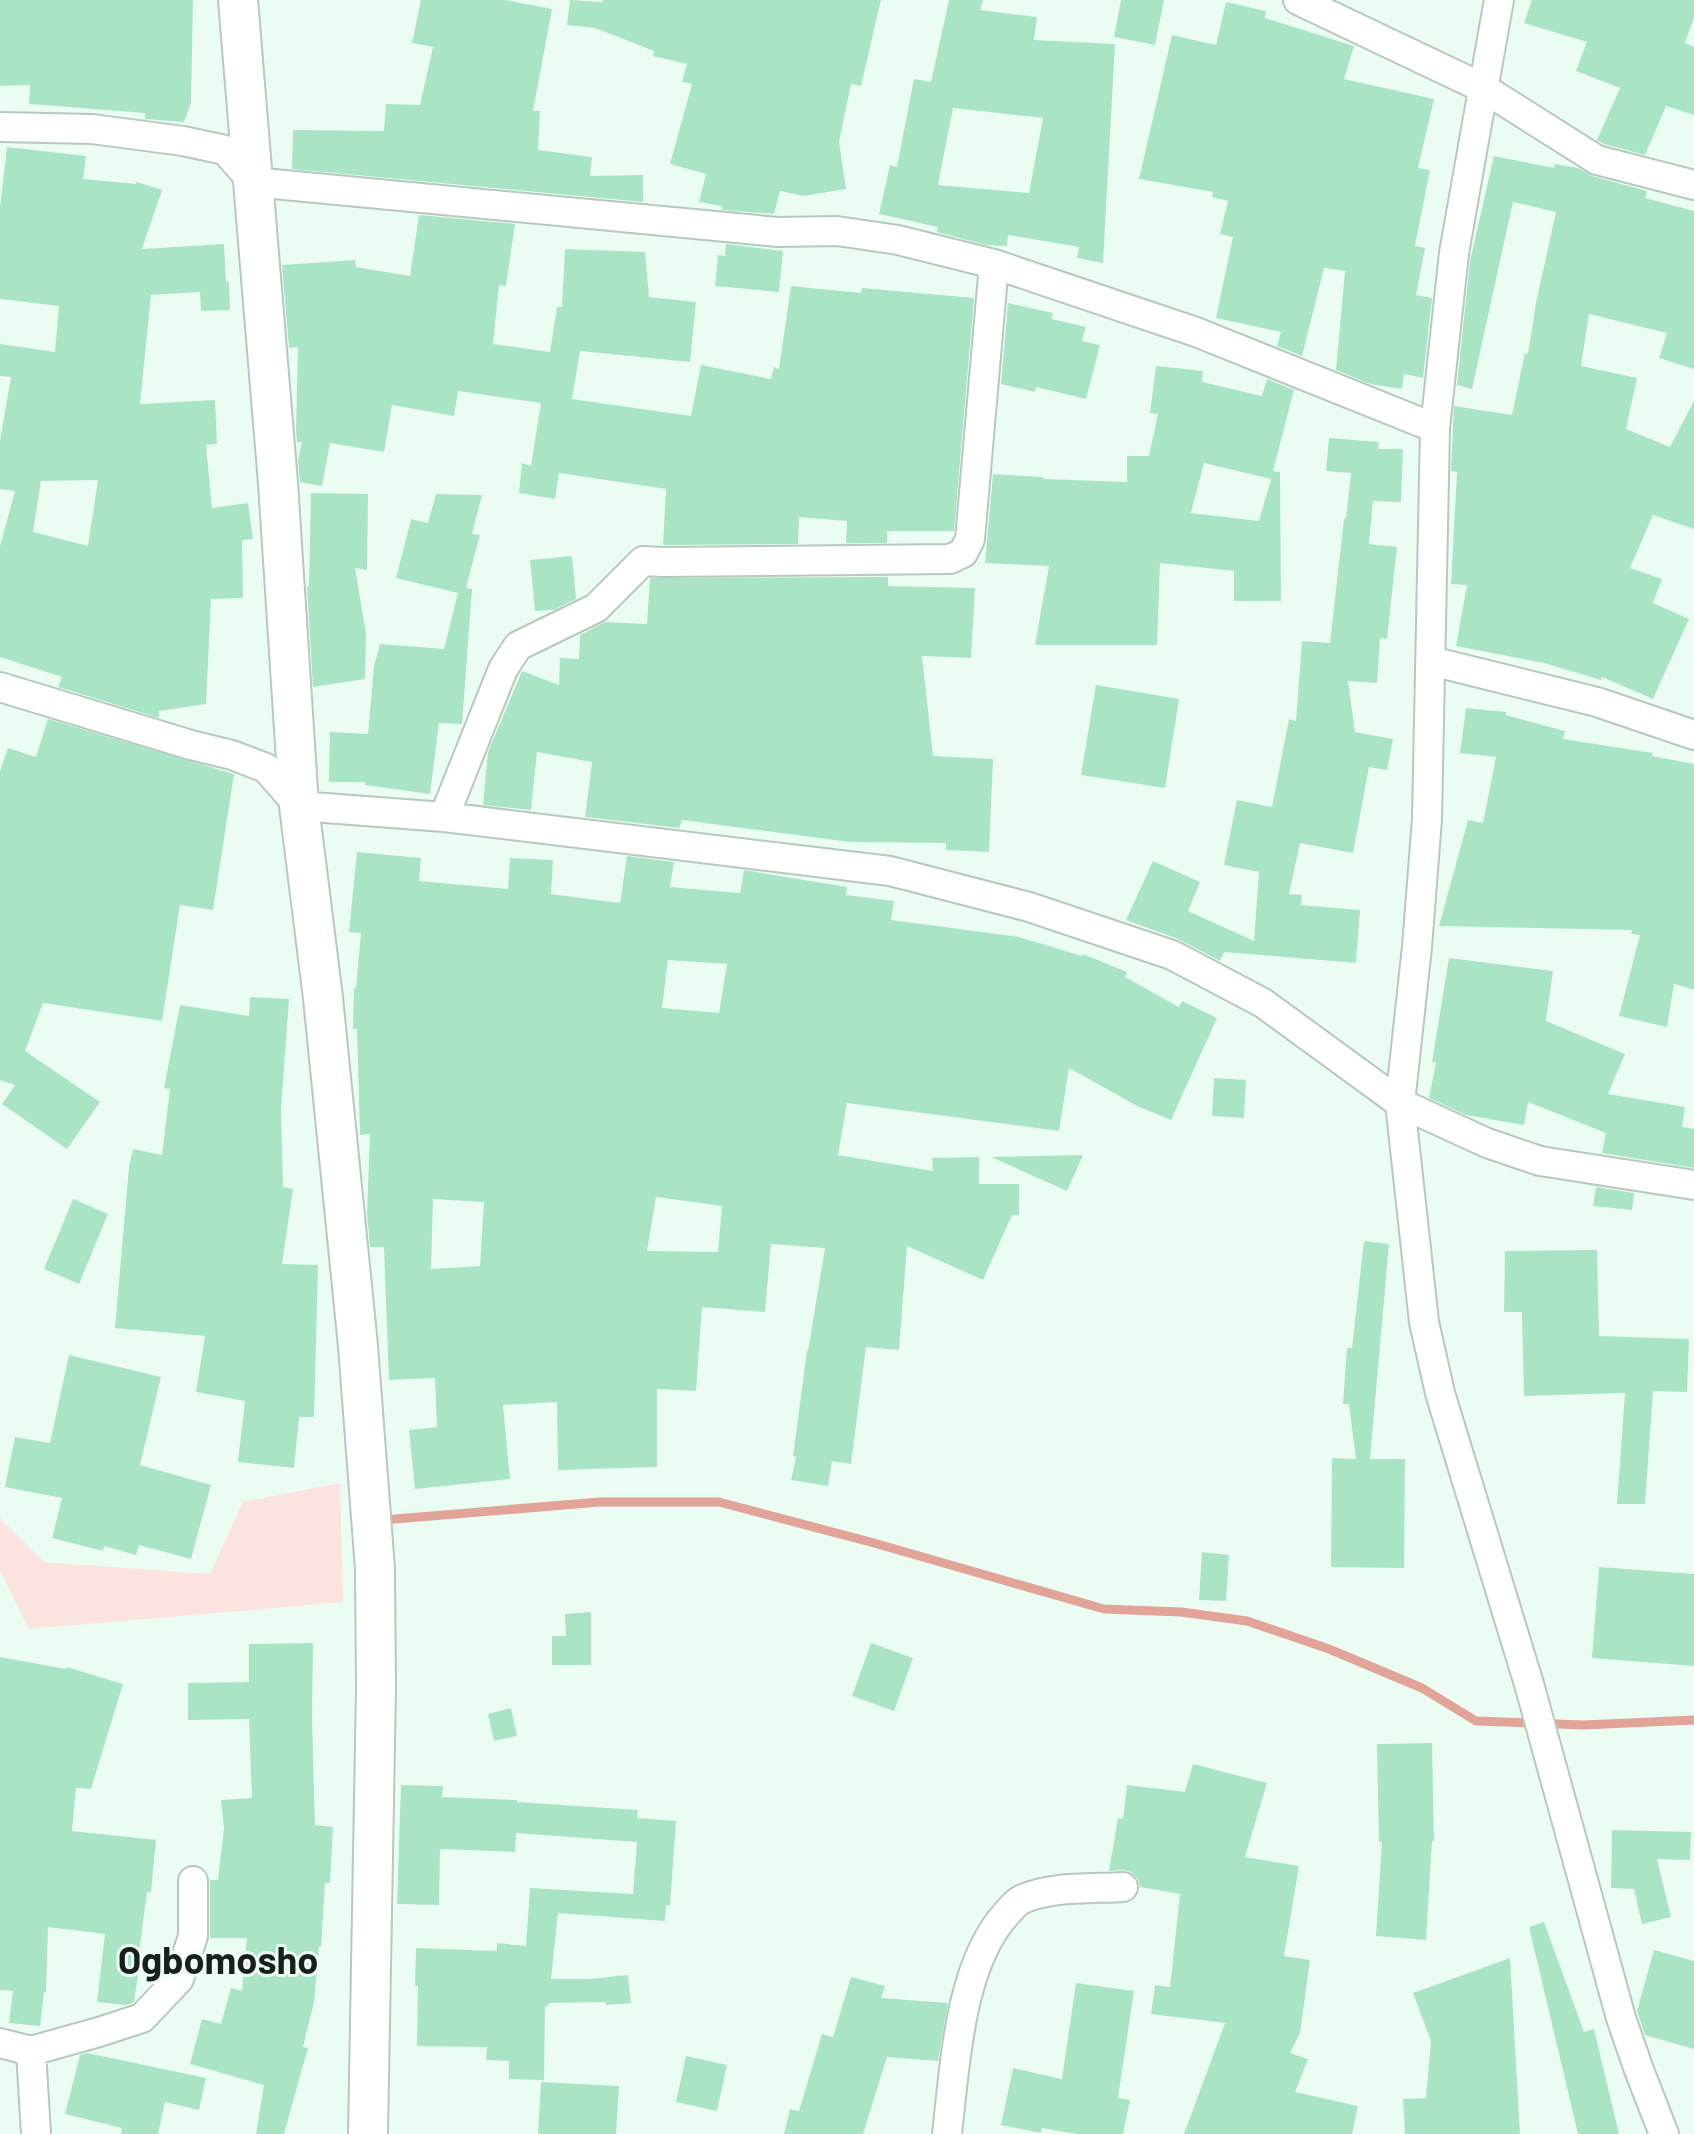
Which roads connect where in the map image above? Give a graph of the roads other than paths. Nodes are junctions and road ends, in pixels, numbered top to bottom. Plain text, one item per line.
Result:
1 (238, 0) edge
2 (1298, 0) edge
3 (1499, 0) edge
4 (1483, 88) junction
5 (0, 127) edge
6 (253, 182) junction
7 (1694, 185) edge
8 (994, 264) junction
9 (1435, 428) junction
10 (1431, 661) junction
11 (0, 687) edge
12 (1694, 735) edge
13 (299, 806) junction
14 (444, 817) junction
15 (1400, 1103) junction
16 (1694, 1185) edge
17 (193, 1881) dead end
18 (1123, 1887) dead end
19 (0, 2043) edge
20 (31, 2051) junction
21 (36, 2134) edge
22 (368, 2134) edge
23 (947, 2134) edge
24 (1664, 2134) edge

1 - 6 main road
2 - 4 street
3 - 4 street
4 - 7 street
4 - 9 street
5 - 6 street
6 - 8 street
6 - 13 main road
8 - 9 street
8 - 14 street
9 - 10 street
10 - 12 street
10 - 15 street
11 - 13 street
13 - 14 street
13 - 22 main road
14 - 15 street
15 - 16 street
15 - 24 street
17 - 20 street
18 - 23 street
19 - 20 street
20 - 21 street

